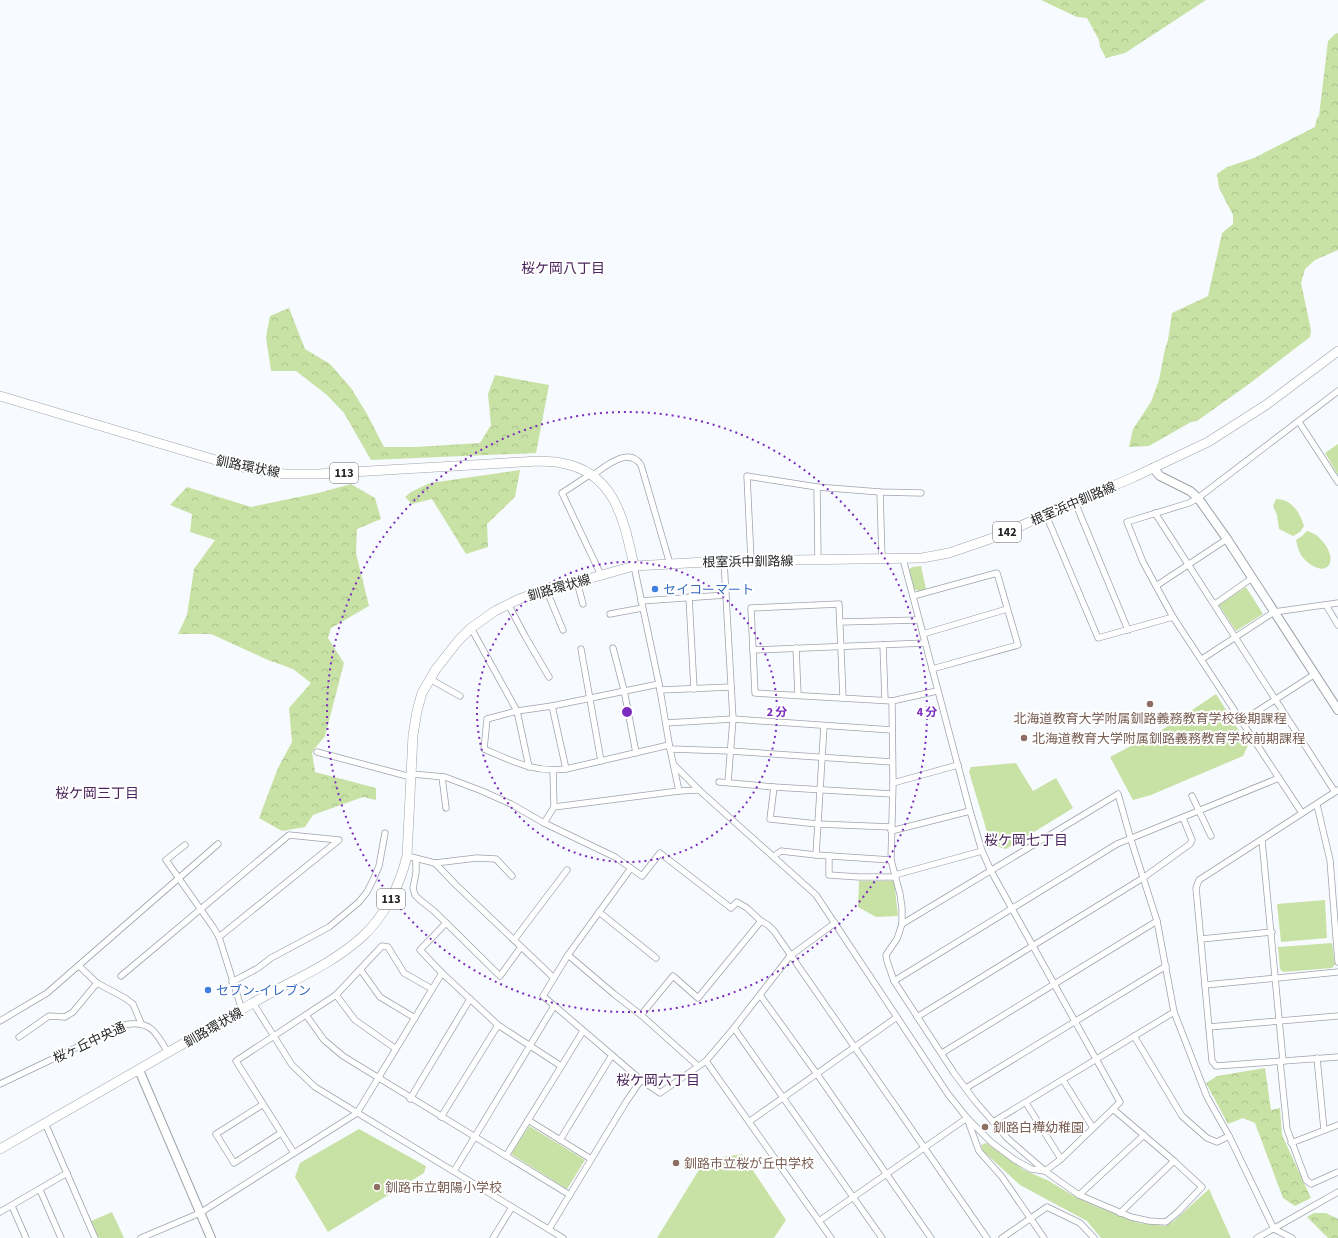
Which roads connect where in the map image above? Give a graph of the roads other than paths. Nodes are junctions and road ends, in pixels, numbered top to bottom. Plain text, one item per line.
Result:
1 (1338, 351) edge
2 (1338, 391) edge
3 (0, 396) edge
4 (1299, 422) junction
5 (1153, 468) junction
6 (592, 474) junction
7 (1338, 482) edge
8 (817, 487) junction
9 (880, 492) junction
10 (921, 493) dead end
11 (1198, 498) junction
12 (1075, 502) junction
13 (1156, 514) junction
14 (1046, 515) junction
15 (1227, 539) junction
16 (882, 559) junction
17 (903, 559) junction
18 (751, 560) junction
19 (818, 560) junction
20 (724, 561) junction
21 (670, 564) junction
22 (1188, 564) junction
23 (634, 566) junction
24 (601, 575) junction
25 (1252, 578) junction
26 (577, 582) junction
27 (1156, 586) junction
28 (546, 589) junction
29 (726, 595) junction
30 (913, 596) junction
31 (689, 597) junction
32 (641, 602) junction
33 (1338, 603) edge
34 (508, 604) junction
35 (583, 604) dead end
36 (1215, 604) junction
37 (1326, 605) junction
38 (642, 608) junction
39 (1007, 609) junction
40 (1274, 612) junction
41 (610, 614) dead end
42 (1174, 617) junction
43 (919, 620) junction
44 (840, 622) junction
45 (1338, 624) edge
46 (471, 628) junction
47 (563, 630) dead end
48 (1128, 630) junction
49 (923, 634) junction
50 (1236, 636) junction
51 (925, 643) junction
52 (883, 645) junction
53 (841, 647) junction
54 (613, 648) dead end
55 (796, 648) junction
56 (581, 649) dead end
57 (753, 650) junction
58 (1202, 659) junction
59 (932, 669) junction
60 (1315, 674) junction
61 (548, 677) dead end
62 (430, 679) junction
63 (659, 687) junction
64 (731, 687) junction
65 (694, 689) junction
66 (624, 690) junction
67 (937, 691) junction
68 (798, 695) junction
69 (460, 696) dead end
70 (843, 697) junction
71 (589, 698) junction
72 (1276, 700) junction
73 (888, 701) junction
74 (552, 706) junction
75 (1338, 710) edge
76 (517, 711) junction
77 (733, 719) junction
78 (1242, 721) junction
79 (666, 723) junction
80 (824, 726) junction
81 (892, 730) junction
82 (669, 747) junction
83 (730, 751) junction
84 (317, 752) dead end
85 (636, 753) junction
86 (822, 757) junction
87 (601, 761) junction
88 (892, 762) junction
89 (674, 765) junction
90 (958, 766) junction
91 (529, 767) junction
92 (566, 769) junction
93 (553, 770) junction
94 (412, 775) junction
95 (442, 777) junction
96 (1279, 778) junction
97 (719, 782) dead end
98 (728, 782) junction
99 (893, 783) junction
100 (774, 787) junction
101 (699, 790) junction
102 (820, 790) junction
103 (679, 791) junction
104 (1337, 791) edge
105 (892, 794) junction
106 (1192, 796) dead end
107 (1317, 804) junction
108 (554, 807) junction
109 (446, 808) dead end
110 (970, 811) junction
111 (1200, 811) junction
112 (1302, 814) junction
113 (1183, 818) junction
114 (544, 823) junction
115 (818, 824) junction
116 (891, 829) junction
117 (384, 833) dead end
118 (1211, 836) dead end
119 (1131, 840) junction
120 (1262, 840) junction
121 (218, 844) dead end
122 (185, 845) dead end
123 (982, 851) junction
124 (816, 855) junction
125 (407, 856) junction
126 (774, 856) junction
127 (829, 856) junction
128 (416, 859) junction
129 (891, 860) junction
130 (435, 863) junction
131 (631, 868) junction
132 (567, 870) dead end
133 (991, 871) junction
134 (512, 876) dead end
135 (895, 876) junction
136 (1143, 878) junction
137 (178, 879) junction
138 (200, 909) junction
139 (1012, 909) junction
140 (599, 912) junction
141 (761, 921) junction
142 (1157, 921) junction
143 (835, 922) junction
144 (446, 923) junction
145 (902, 924) junction
146 (1272, 932) junction
147 (219, 937) junction
148 (1201, 939) junction
149 (514, 940) junction
150 (1032, 946) junction
151 (522, 947) junction
152 (568, 955) junction
153 (790, 956) junction
154 (656, 958) dead end
155 (1338, 962) edge
156 (79, 966) junction
157 (1166, 966) junction
158 (360, 969) junction
159 (1338, 972) edge
160 (442, 973) junction
161 (121, 976) dead end
162 (554, 978) junction
163 (1276, 978) junction
164 (894, 981) junction
165 (232, 982) junction
166 (97, 983) junction
167 (1054, 984) junction
168 (1205, 985) junction
169 (432, 989) junction
170 (336, 995) junction
171 (760, 995) junction
172 (470, 999) junction
173 (253, 1003) junction
174 (554, 1006) junction
175 (242, 1010) junction
176 (1174, 1012) junction
177 (306, 1015) junction
178 (641, 1015) junction
179 (1338, 1016) edge
180 (897, 1017) junction
181 (917, 1017) junction
182 (415, 1018) junction
183 (1280, 1020) junction
184 (0, 1021) edge
185 (1074, 1021) junction
186 (141, 1023) junction
187 (498, 1025) junction
188 (1209, 1027) junction
189 (734, 1028) junction
190 (582, 1031) junction
191 (273, 1036) junction
192 (1134, 1036) junction
193 (19, 1037) dead end
194 (529, 1046) junction
195 (396, 1048) junction
196 (854, 1048) junction
197 (168, 1053) junction
198 (942, 1054) junction
199 (612, 1055) junction
200 (1338, 1057) edge
201 (1317, 1058) junction
202 (1096, 1060) junction
203 (706, 1061) junction
204 (1282, 1061) junction
205 (561, 1066) junction
206 (698, 1066) junction
207 (139, 1070) junction
208 (817, 1074) junction
209 (378, 1078) junction
210 (641, 1080) junction
211 (1063, 1080) junction
212 (0, 1084) edge
213 (966, 1088) junction
214 (783, 1098) junction
215 (410, 1099) junction
216 (1026, 1103) junction
217 (262, 1105) junction
218 (1113, 1109) junction
219 (357, 1113) junction
220 (441, 1117) junction
221 (967, 1118) junction
222 (528, 1120) junction
223 (750, 1121) junction
224 (993, 1122) junction
225 (45, 1123) junction
226 (1338, 1125) edge
227 (1093, 1128) junction
228 (1324, 1130) junction
229 (281, 1133) junction
230 (1144, 1135) junction
231 (1229, 1136) junction
232 (474, 1137) junction
233 (560, 1140) junction
234 (1291, 1143) junction
235 (924, 1147) junction
236 (0, 1149) edge
237 (294, 1153) junction
238 (506, 1156) junction
239 (591, 1159) junction
240 (1061, 1159) junction
241 (1174, 1161) junction
242 (454, 1171) junction
243 (1045, 1171) junction
244 (1338, 1172) edge
245 (67, 1173) junction
246 (886, 1173) junction
247 (40, 1190) junction
248 (1338, 1192) edge
249 (570, 1195) junction
250 (1079, 1195) junction
251 (853, 1197) junction
252 (12, 1206) junction
253 (512, 1207) junction
254 (0, 1212) edge
255 (1120, 1212) junction
256 (200, 1213) junction
257 (1030, 1218) junction
258 (819, 1221) junction
259 (549, 1229) junction
260 (1274, 1229) junction
261 (26, 1238) edge
262 (61, 1238) edge
263 (95, 1238) edge
264 (141, 1238) edge
265 (211, 1238) edge
266 (494, 1238) edge
267 (563, 1238) edge
268 (831, 1238) edge
269 (882, 1238) edge
270 (931, 1238) edge
271 (987, 1238) edge
272 (1002, 1238) edge
273 (1044, 1238) edge
274 (1094, 1238) edge
275 (1257, 1238) edge
276 (1292, 1238) edge

1 - 5 main road, 根室浜中釧路線 / 142
2 - 4 street
3 - 6 main road, 釧路環状線 / 113
4 - 7 street
4 - 11 street
5 - 11 street
5 - 12 main road, 根室浜中釧路線 / 142
6 - 21 street
6 - 23 main road, 釧路環状線 / 113
6 - 24 street
8 - 9 street
8 - 18 street
8 - 19 street
9 - 10 street
9 - 16 street
11 - 13 street
11 - 15 street
12 - 14 main road, 根室浜中釧路線 / 142
12 - 48 street
13 - 22 street
13 - 27 street
14 - 17 main road, 根室浜中釧路線 / 142
14 - 48 street
15 - 22 street
15 - 25 street
16 - 17 main road, 根室浜中釧路線 / 142
16 - 19 main road, 根室浜中釧路線 / 142
17 - 30 street
18 - 19 main road, 根室浜中釧路線 / 142
18 - 20 main road, 根室浜中釧路線 / 142
20 - 21 main road, 根室浜中釧路線 / 142
20 - 29 street
21 - 23 main road, 根室浜中釧路線 / 142
22 - 27 street
22 - 36 street
23 - 24 main road, 釧路環状線 / 113
23 - 32 street
24 - 26 main road, 釧路環状線 / 113
25 - 36 street
25 - 40 street
26 - 28 main road, 釧路環状線 / 113
26 - 35 street
27 - 42 street
28 - 34 main road, 釧路環状線 / 113
28 - 47 street
29 - 31 street
29 - 64 street
30 - 39 street
30 - 43 street
31 - 32 street
31 - 65 street
32 - 38 street
33 - 37 street
34 - 46 main road, 釧路環状線 / 113
34 - 61 street
36 - 50 street
37 - 40 street
37 - 45 street
38 - 41 street
38 - 63 street
39 - 49 street
39 - 59 street
40 - 50 street
40 - 60 street
42 - 48 street
42 - 58 street
43 - 44 street
43 - 49 street
44 - 53 street
44 - 57 street
46 - 62 main road, 釧路環状線 / 113
46 - 76 street
49 - 51 street
50 - 58 street
50 - 72 street
51 - 52 street
51 - 59 street
52 - 53 street
52 - 73 street
53 - 55 street
53 - 70 street
54 - 66 street
55 - 57 street
55 - 68 street
56 - 71 street
57 - 68 street
58 - 78 street
59 - 67 street
60 - 72 street
60 - 75 street
62 - 69 street
62 - 94 main road, 釧路環状線 / 113
63 - 65 street
63 - 66 street
63 - 79 street
64 - 65 street
64 - 77 street
66 - 71 street
66 - 85 street
67 - 73 street
67 - 90 street
68 - 70 street
70 - 73 street
71 - 74 street
71 - 87 street
72 - 78 street
72 - 104 street
73 - 81 street
74 - 76 street
74 - 92 street
76 - 91 street
76 - 91 street
77 - 79 street
77 - 80 street
77 - 83 street
78 - 96 street
79 - 82 street
80 - 81 street
80 - 86 street
81 - 88 street
82 - 83 street
82 - 85 street
82 - 89 street
83 - 86 street
83 - 98 street
84 - 94 street
85 - 87 street
86 - 88 street
86 - 102 street
87 - 92 street
88 - 99 street
89 - 101 street
89 - 103 street
90 - 99 street
90 - 110 street
91 - 93 street
92 - 93 street
93 - 108 street
94 - 95 street
94 - 125 main road, 釧路環状線 / 113
95 - 109 street
95 - 114 street
96 - 111 street
96 - 112 street
97 - 98 street
98 - 100 street
99 - 105 street
100 - 102 street
100 - 115 street
101 - 103 street
101 - 126 street
102 - 105 street
102 - 115 street
103 - 108 street
104 - 107 street
105 - 116 street
106 - 111 street
107 - 112 street
107 - 155 street
108 - 114 street
110 - 116 street
110 - 123 street
111 - 113 street
111 - 118 street
112 - 120 street
113 - 119 street
113 - 136 street
114 - 131 street
115 - 116 street
115 - 124 street
116 - 129 street
117 - 165 street
119 - 133 street
119 - 136 street
119 - 139 street
120 - 146 street
120 - 148 street
121 - 137 street
122 - 137 street
123 - 133 street
123 - 135 street
124 - 126 street
124 - 127 street
125 - 128 street
125 - 173 main road, 釧路環状線 / 113
126 - 143 street
127 - 129 street
127 - 135 street
128 - 130 street
128 - 144 street
129 - 135 street
130 - 134 street
130 - 149 street
131 - 140 street
131 - 141 street
132 - 149 street
133 - 139 street
133 - 145 street
135 - 145 street
136 - 142 street
136 - 150 street
137 - 138 street
137 - 156 street
138 - 147 street
138 - 147 street
138 - 161 street
139 - 150 street
139 - 164 street
140 - 152 street
140 - 154 street
141 - 153 street
141 - 178 street
142 - 157 street
142 - 167 street
143 - 153 street
143 - 180 street
144 - 151 street
144 - 160 street
145 - 164 street
146 - 148 street
146 - 163 street
147 - 165 street
148 - 168 street
149 - 151 street
150 - 167 street
150 - 181 street
151 - 162 street
152 - 162 street
152 - 178 street
153 - 171 street
153 - 196 street
156 - 166 street
156 - 184 street
157 - 176 street
157 - 185 street
158 - 169 street
158 - 170 street
158 - 182 street
159 - 163 street
160 - 169 street
160 - 172 street
162 - 174 street
163 - 168 street
163 - 183 street
164 - 181 street
165 - 175 street
166 - 186 street
166 - 193 street
167 - 185 street
167 - 198 street
168 - 188 street
169 - 182 street
170 - 177 street
170 - 195 street
171 - 189 street
171 - 208 street
172 - 187 street
172 - 215 street
173 - 175 main road, 釧路環状線 / 113
173 - 191 street
174 - 190 street
174 - 194 street
175 - 197 main road, 釧路環状線 / 113
176 - 192 street
176 - 231 street
177 - 191 street
177 - 209 street
178 - 206 street
179 - 183 street
180 - 196 street
180 - 221 street
181 - 198 street
182 - 195 street
183 - 188 street
183 - 204 street
185 - 202 street
185 - 213 street
186 - 197 street, 桜ヶ丘中央通
186 - 212 street, 桜ヶ丘中央通
187 - 194 street
187 - 220 street
188 - 204 street
189 - 203 street
189 - 214 street
190 - 199 street
190 - 205 street
191 - 217 street
191 - 219 street
192 - 202 street
192 - 231 street
194 - 205 street
194 - 232 street
195 - 209 street
196 - 208 street
196 - 235 street
197 - 207 main road, 釧路環状線 / 113
198 - 213 street
199 - 210 street
199 - 233 street
200 - 201 street
201 - 204 street
201 - 228 street
202 - 211 street
202 - 218 street
203 - 206 street
203 - 223 street
204 - 234 street
205 - 222 street
206 - 210 street
207 - 225 main road, 釧路環状線 / 113
207 - 256 street
208 - 214 street
208 - 246 street
209 - 215 street
209 - 219 street
210 - 239 street
211 - 216 street
211 - 227 street
213 - 224 street
214 - 223 street
214 - 251 street
215 - 220 street
216 - 224 street
216 - 240 street
217 - 229 street
217 - 229 street
218 - 227 street
218 - 230 street
219 - 237 street
219 - 242 street
220 - 232 street
221 - 235 street
221 - 243 street
221 - 257 street
222 - 233 street
222 - 238 street
223 - 258 street
224 - 243 street
225 - 236 main road, 釧路環状線 / 113
225 - 245 street
226 - 228 street
227 - 240 street
228 - 234 street
229 - 237 street
230 - 241 street
230 - 250 street
231 - 260 street
232 - 238 street
232 - 242 street
233 - 239 street
234 - 244 street
235 - 246 street
235 - 271 street
237 - 256 street
238 - 249 street
239 - 249 street
240 - 243 street
241 - 255 street
241 - 255 street
242 - 253 street
243 - 250 street
245 - 247 street
245 - 263 street
246 - 251 street
246 - 270 street
247 - 252 street
247 - 262 street
248 - 260 street
249 - 259 street
250 - 255 street
251 - 258 street
251 - 269 street
252 - 254 street
252 - 261 street
253 - 259 street
253 - 266 street
256 - 264 street
256 - 265 street
257 - 272 street
257 - 273 street
257 - 274 street
258 - 268 street
259 - 267 street
260 - 275 street
260 - 276 street

